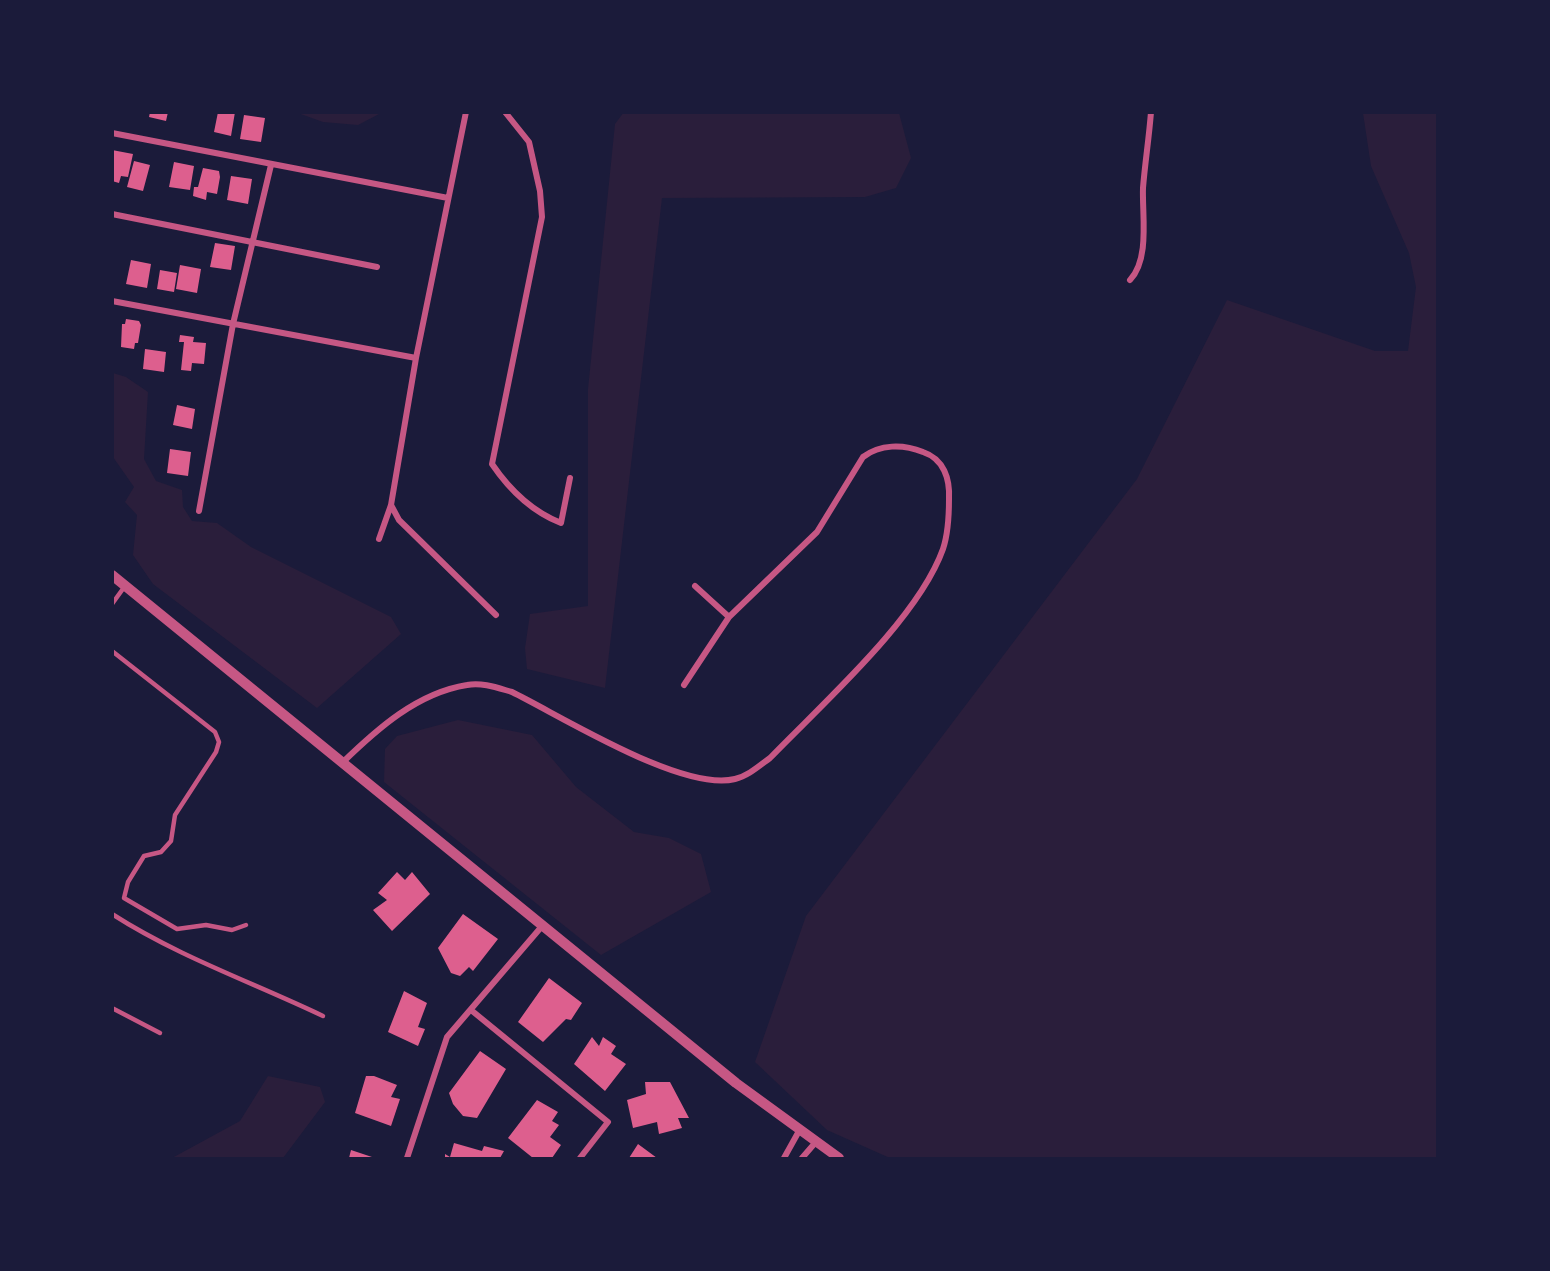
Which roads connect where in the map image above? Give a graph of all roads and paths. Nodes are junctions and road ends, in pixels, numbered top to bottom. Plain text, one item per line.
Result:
1 (466, 112) edge
2 (505, 112) edge
3 (1151, 112) edge
4 (112, 133) edge
5 (271, 165) junction
6 (448, 198) junction
7 (112, 214) edge
8 (252, 243) junction
9 (377, 267) dead end
10 (1131, 280) dead end
11 (112, 301) edge
12 (233, 324) junction
13 (416, 358) junction
14 (570, 478) dead end
15 (391, 505) junction
16 (200, 511) dead end
17 (379, 539) dead end
18 (112, 575) edge
19 (125, 586) junction
20 (695, 586) dead end
21 (112, 604) edge
22 (496, 615) dead end
23 (729, 617) junction
24 (112, 651) edge
25 (684, 685) dead end
26 (342, 763) junction
27 (112, 914) edge
28 (246, 925) dead end
29 (543, 925) junction
30 (112, 1008) edge
31 (471, 1010) junction
32 (323, 1016) dead end
33 (159, 1033) dead end
34 (799, 1131) junction
35 (815, 1143) junction
36 (407, 1158) edge
37 (580, 1158) edge
38 (784, 1158) edge
39 (802, 1158) edge
40 (839, 1158) edge

1 - 6 street
2 - 14 street
3 - 10 street
4 - 5 street
5 - 6 street
5 - 8 street
6 - 13 street
7 - 8 street
8 - 9 street
8 - 12 street
11 - 12 street
12 - 13 street
12 - 16 street
13 - 15 street
15 - 17 street
15 - 22 street
18 - 19 street
19 - 21 lane
19 - 26 street
20 - 23 street
23 - 25 street
23 - 26 street
24 - 28 lane
26 - 29 street
27 - 32 lane
29 - 31 street
29 - 34 street
30 - 33 lane
31 - 36 street
31 - 37 street
34 - 35 street
34 - 38 street
35 - 39 street
35 - 40 street

